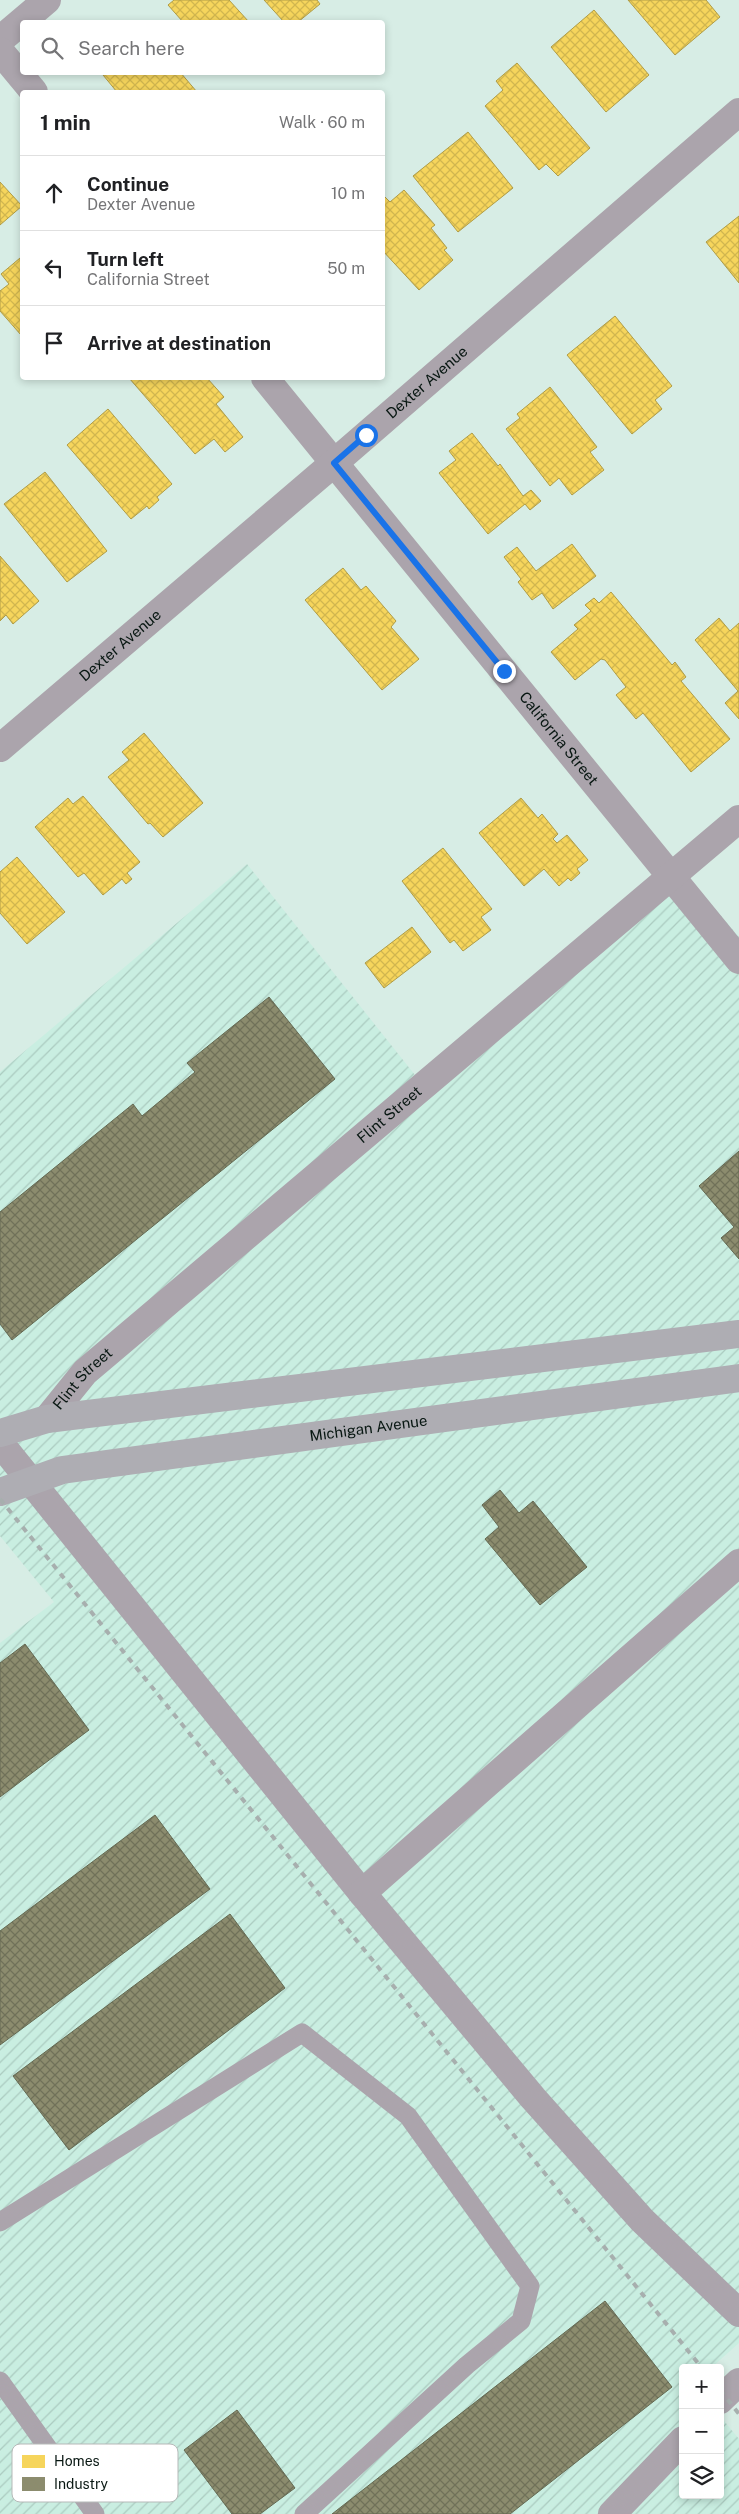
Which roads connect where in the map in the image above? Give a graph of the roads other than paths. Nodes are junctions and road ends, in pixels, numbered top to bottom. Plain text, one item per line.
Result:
1 (47, 0) edge
2 (24, 20) edge
3 (20, 23) edge
4 (0, 40) edge
5 (0, 51) edge
6 (32, 90) edge
7 (739, 112) edge
8 (267, 380) edge
9 (334, 463) junction
10 (0, 748) edge
11 (739, 819) edge
12 (671, 876) junction
13 (739, 960) edge
14 (739, 1334) edge
15 (739, 1378) edge
16 (47, 1419) junction
17 (0, 1433) edge
18 (0, 1443) edge
19 (31, 1481) junction
20 (0, 1492) edge
21 (739, 1563) edge
22 (362, 1893) junction
23 (0, 2222) edge
24 (739, 2313) edge
25 (0, 2381) edge
26 (739, 2382) edge
27 (724, 2396) edge
28 (45, 2444) edge
29 (679, 2444) edge
30 (86, 2502) edge
31 (95, 2514) edge
32 (304, 2514) edge
33 (612, 2514) edge

1 - 2 street
3 - 4 street
5 - 6 street
7 - 9 street, Dexter Avenue
8 - 9 street, California Street
9 - 10 street, Dexter Avenue
9 - 12 street, California Street
11 - 12 street, Flint Street
12 - 13 street, California Street
12 - 16 street, Flint Street
14 - 16 main road
15 - 19 main road, Michigan Avenue
16 - 17 main road
18 - 19 street
19 - 20 main road, Michigan Avenue
19 - 22 street
21 - 22 street
22 - 24 street
23 - 32 lane
25 - 28 lane
26 - 27 street
29 - 33 street
30 - 31 lane

